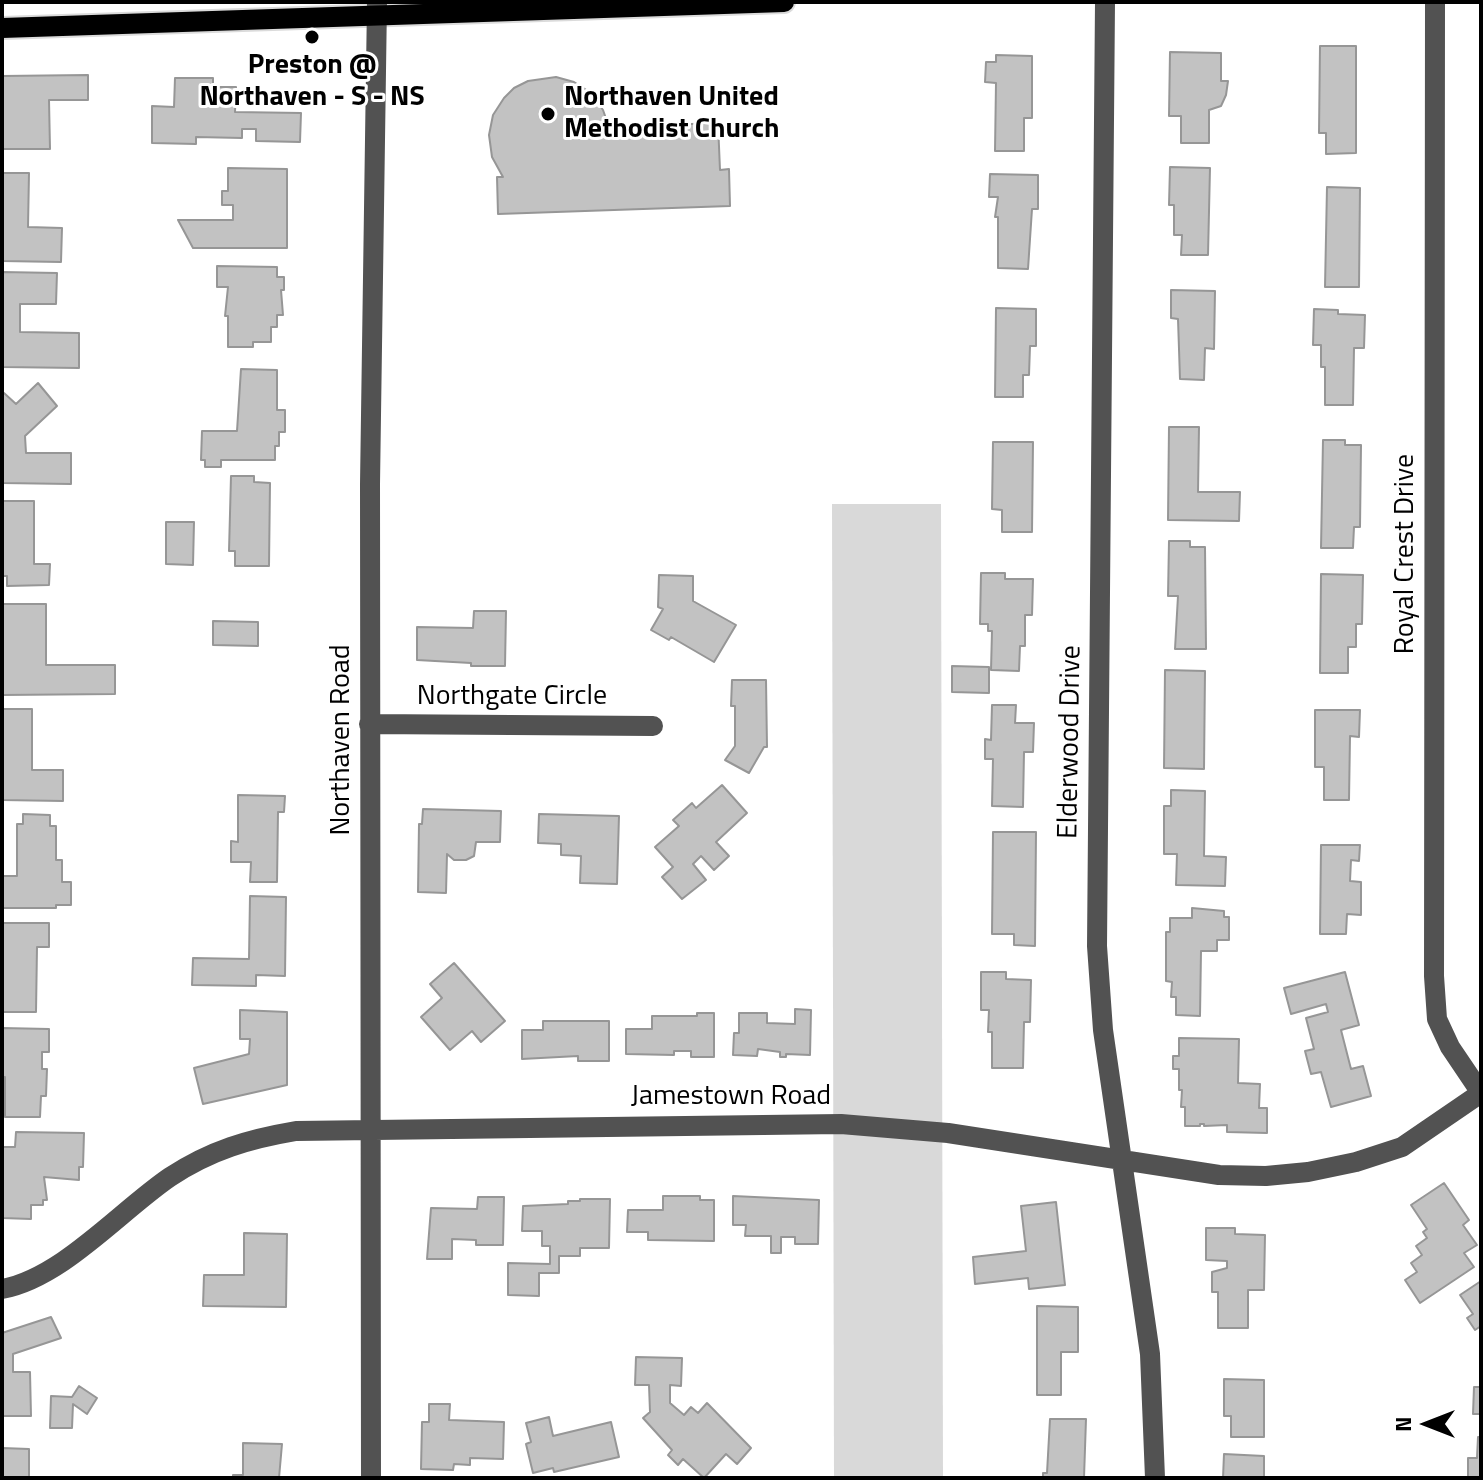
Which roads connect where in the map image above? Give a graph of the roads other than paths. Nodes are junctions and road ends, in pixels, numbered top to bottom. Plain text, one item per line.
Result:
1 (784, 2) edge
2 (1105, 2) edge
3 (1435, 2) edge
4 (377, 9) edge
5 (2, 28) edge
6 (369, 724) junction
7 (653, 726) dead end
8 (1481, 1093) edge
9 (370, 1128) junction
10 (1122, 1162) junction
11 (2, 1289) edge
12 (371, 1478) edge
13 (1155, 1478) edge

1 - 4 main road
2 - 10 street, Elderwood Drive
3 - 8 street, Royal Crest Drive
4 - 5 main road
4 - 6 street, Northaven Road
6 - 7 street, Northgate Circle
6 - 9 street, Northaven Road
8 - 10 street, Jamestown Road
9 - 10 street, Jamestown Road
9 - 11 street, Jamestown Road
9 - 12 street, Northaven Road
10 - 13 street, Elderwood Drive

